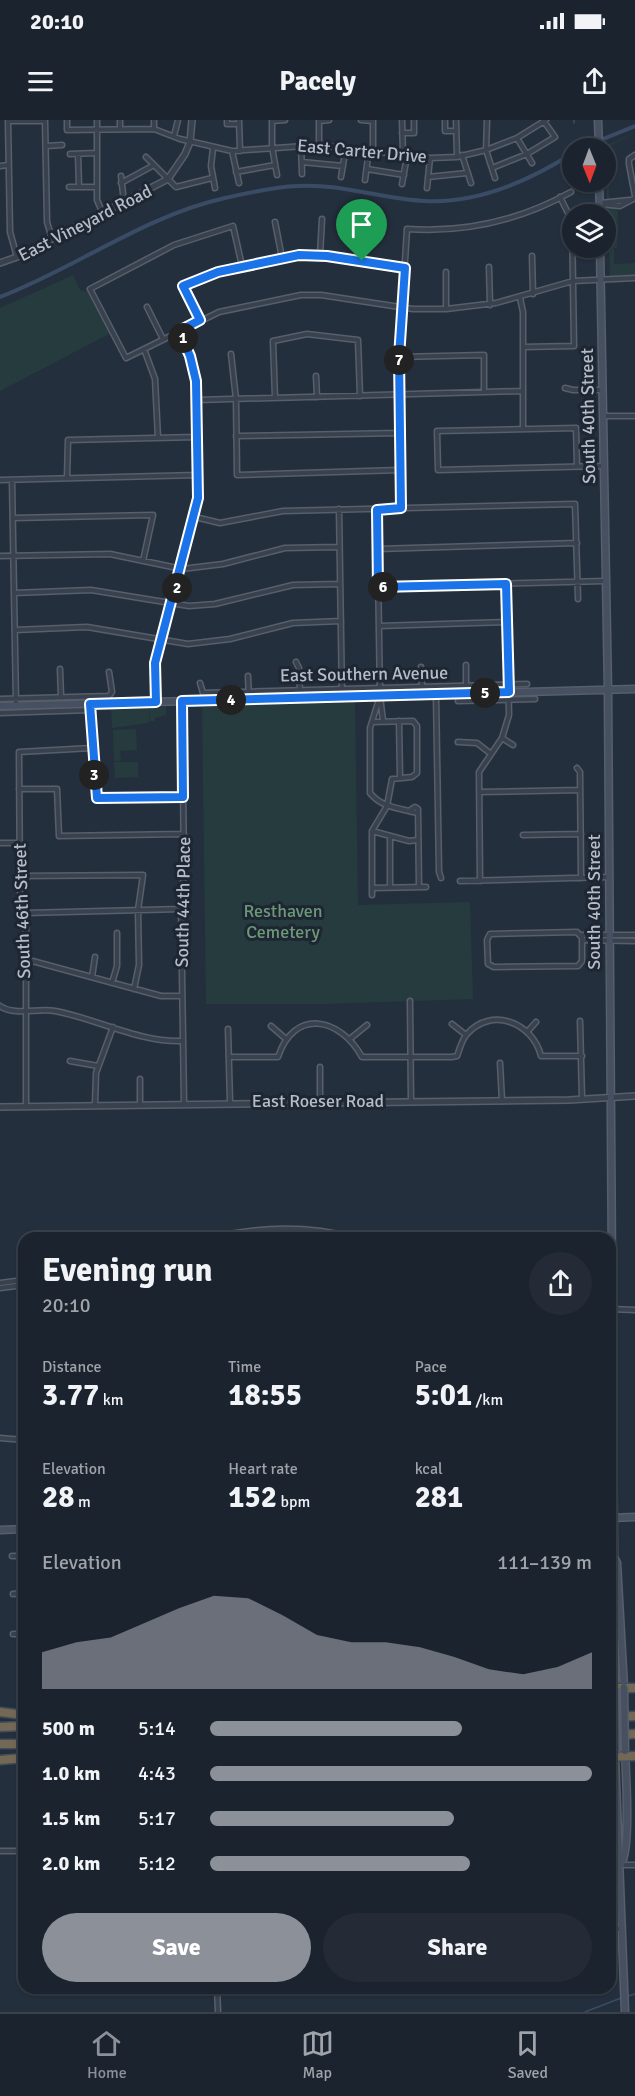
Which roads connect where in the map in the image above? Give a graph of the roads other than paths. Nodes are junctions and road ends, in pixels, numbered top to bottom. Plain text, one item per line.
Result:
1 (67, 120) edge
2 (97, 120) edge
3 (120, 120) edge
4 (154, 120) edge
5 (178, 120) edge
6 (192, 120) edge
7 (227, 120) edge
8 (285, 120) edge
9 (329, 120) edge
10 (361, 120) edge
11 (402, 120) edge
12 (414, 120) edge
13 (445, 120) edge
14 (456, 120) edge
15 (487, 120) edge
16 (544, 120) edge
17 (598, 120) edge
18 (8, 121) edge
19 (45, 121) edge
20 (272, 121) edge
21 (319, 121) edge
22 (373, 121) edge
23 (239, 122) edge
24 (120, 129) junction
25 (154, 129) junction
26 (97, 130) junction
27 (456, 131) junction
28 (402, 133) junction
29 (174, 136) junction
30 (517, 138) junction
31 (598, 138) edge
32 (190, 142) junction
33 (62, 145) dead end
34 (301, 145) junction
35 (319, 145) junction
36 (46, 146) junction
37 (272, 147) junction
38 (346, 147) junction
39 (213, 148) junction
40 (371, 150) junction
41 (486, 150) junction
42 (232, 151) junction
43 (240, 151) junction
44 (96, 153) junction
45 (70, 154) dead end
46 (78, 154) junction
47 (526, 154) junction
48 (635, 155) edge
49 (405, 156) junction
50 (460, 156) junction
51 (146, 157) dead end
52 (430, 158) junction
53 (302, 162) junction
54 (532, 163) dead end
55 (0, 165) edge
56 (8, 165) junction
57 (154, 165) junction
58 (275, 165) junction
59 (343, 166) junction
60 (492, 168) junction
61 (366, 169) junction
62 (236, 172) junction
63 (467, 173) junction
64 (302, 174) dead end
65 (277, 175) dead end
66 (404, 175) junction
67 (121, 176) dead end
68 (341, 177) dead end
69 (428, 177) junction
70 (212, 178) junction
71 (495, 178) dead end
72 (168, 179) junction
73 (365, 180) dead end
74 (121, 183) junction
75 (239, 183) dead end
76 (471, 183) dead end
77 (402, 184) dead end
78 (69, 187) dead end
79 (79, 187) junction
80 (97, 187) junction
81 (215, 188) dead end
82 (427, 188) dead end
83 (571, 192) dead end
84 (599, 192) edge
85 (560, 197) junction
86 (633, 198) edge
87 (124, 204) junction
88 (600, 204) edge
89 (616, 204) edge
90 (103, 214) junction
91 (322, 219) dead end
92 (275, 222) dead end
93 (368, 225) dead end
94 (52, 240) junction
95 (320, 255) junction
96 (532, 256) dead end
97 (17, 257) junction
98 (282, 258) junction
99 (600, 258) edge
100 (362, 261) junction
101 (0, 263) edge
102 (242, 266) junction
103 (489, 267) dead end
104 (405, 268) junction
105 (446, 272) dead end
106 (601, 278) junction
107 (635, 278) edge
108 (573, 281) junction
109 (533, 294) junction
110 (520, 298) junction
111 (490, 304) junction
112 (480, 306) junction
113 (147, 307) dead end
114 (402, 308) junction
115 (446, 309) junction
116 (481, 312) dead end
117 (200, 320) junction
118 (179, 331) junction
119 (163, 339) junction
120 (523, 347) junction
121 (144, 349) junction
122 (231, 354) dead end
123 (399, 357) junction
124 (316, 376) dead end
125 (565, 387) dead end
126 (603, 390) junction
127 (523, 391) junction
128 (484, 393) junction
129 (399, 395) junction
130 (360, 396) junction
131 (318, 397) junction
132 (275, 398) junction
133 (236, 399) junction
134 (196, 400) junction
135 (603, 416) junction
136 (635, 416) edge
137 (523, 429) junction
138 (400, 433) junction
139 (236, 436) junction
140 (197, 437) junction
141 (158, 438) junction
142 (577, 466) junction
143 (604, 466) junction
144 (400, 470) junction
145 (198, 475) junction
146 (67, 478) junction
147 (0, 480) edge
148 (12, 480) junction
149 (401, 508) junction
150 (339, 509) junction
151 (377, 510) junction
152 (195, 517) junction
153 (13, 518) junction
154 (577, 543) junction
155 (339, 547) junction
156 (378, 549) junction
157 (0, 556) edge
158 (14, 556) junction
159 (143, 561) junction
160 (182, 569) junction
161 (606, 581) junction
162 (578, 582) junction
163 (340, 584) junction
164 (506, 584) junction
165 (378, 587) junction
166 (14, 592) junction
167 (578, 599) dead end
168 (172, 605) junction
169 (341, 621) junction
170 (507, 622) junction
171 (379, 626) junction
172 (15, 630) junction
173 (162, 641) junction
174 (296, 663) dead end
175 (466, 665) dead end
176 (421, 668) dead end
177 (60, 669) dead end
178 (109, 672) dead end
179 (248, 676) dead end
180 (201, 683) dead end
181 (527, 684) dead end
182 (466, 686) junction
183 (422, 687) junction
184 (635, 689) edge
185 (608, 690) junction
186 (300, 691) junction
187 (380, 692) junction
188 (509, 692) junction
189 (342, 693) junction
190 (436, 694) junction
191 (249, 695) junction
192 (61, 697) junction
193 (0, 699) edge
194 (535, 699) dead end
195 (182, 701) junction
196 (458, 701) dead end
197 (16, 702) junction
198 (156, 702) junction
199 (0, 706) edge
200 (90, 707) junction
201 (378, 709) junction
202 (0, 713) edge
203 (381, 721) junction
204 (399, 721) junction
205 (372, 722) junction
206 (502, 738) junction
207 (458, 742) dead end
208 (513, 745) dead end
209 (92, 748) junction
210 (491, 754) junction
211 (578, 768) dead end
212 (400, 778) junction
213 (19, 789) junction
214 (580, 790) junction
215 (479, 792) junction
216 (183, 797) junction
217 (387, 806) junction
218 (372, 831) junction
219 (184, 834) junction
220 (581, 834) junction
221 (523, 835) dead end
222 (390, 836) junction
223 (417, 840) junction
224 (0, 843) edge
225 (19, 843) junction
226 (20, 876) junction
227 (609, 877) junction
228 (441, 878) dead end
229 (581, 878) junction
230 (460, 881) dead end
231 (480, 881) junction
232 (390, 887) junction
233 (419, 887) junction
234 (426, 887) dead end
235 (372, 888) junction
236 (372, 895) dead end
237 (181, 909) junction
238 (138, 910) junction
239 (26, 913) junction
240 (117, 933) dead end
241 (635, 935) edge
242 (581, 936) junction
243 (609, 938) junction
244 (635, 941) edge
245 (95, 957) dead end
246 (25, 959) junction
247 (92, 977) junction
248 (112, 983) junction
249 (134, 989) junction
250 (182, 996) junction
251 (410, 1001) dead end
252 (0, 1006) edge
253 (26, 1010) junction
254 (580, 1021) dead end
255 (536, 1022) dead end
256 (452, 1024) dead end
257 (367, 1025) dead end
258 (271, 1026) dead end
259 (113, 1027) junction
260 (228, 1029) dead end
261 (528, 1031) junction
262 (466, 1035) junction
263 (351, 1038) junction
264 (286, 1040) junction
265 (183, 1041) junction
266 (582, 1056) junction
267 (410, 1057) junction
268 (229, 1058) junction
269 (70, 1061) dead end
270 (500, 1063) dead end
271 (98, 1066) junction
272 (320, 1067) dead end
273 (140, 1079) dead end
274 (635, 1096) edge
275 (611, 1097) junction
276 (582, 1099) junction
277 (320, 1101) junction
278 (411, 1101) junction
279 (502, 1101) junction
280 (184, 1102) junction
281 (230, 1102) junction
282 (140, 1103) junction
283 (95, 1104) junction
284 (26, 1106) junction
285 (0, 1107) edge
286 (245, 1232) edge
287 (320, 1232) edge
288 (611, 1232) edge
289 (18, 1281) edge
290 (0, 1283) edge
291 (18, 1286) edge
292 (0, 1288) edge
293 (616, 1310) edge
294 (635, 1310) edge
295 (0, 1438) edge
296 (18, 1440) edge
297 (635, 1517) edge
298 (616, 1518) edge
299 (18, 1529) edge
300 (0, 1530) edge
301 (12, 1556) dead end
302 (18, 1556) edge
303 (616, 1561) edge
304 (13, 1594) dead end
305 (18, 1594) edge
306 (13, 1634) dead end
307 (18, 1634) edge
308 (617, 1688) edge
309 (635, 1688) edge
310 (616, 1710) edge
311 (0, 1712) edge
312 (18, 1714) edge
313 (635, 1716) edge
314 (616, 1717) edge
315 (18, 1726) edge
316 (0, 1727) edge
317 (635, 1734) edge
318 (616, 1735) edge
319 (0, 1744) edge
320 (18, 1744) edge
321 (628, 1754) edge
322 (18, 1758) edge
323 (0, 1760) edge
324 (616, 1786) edge
325 (0, 1851) edge
326 (18, 1851) edge
327 (616, 1865) edge
328 (621, 1865) junction
329 (635, 1865) edge
330 (616, 1929) edge
331 (623, 1929) junction
332 (217, 1994) edge
333 (218, 2012) edge
334 (625, 2012) edge

1 - 26 street, East Carter Drive
2 - 26 street
3 - 24 street
4 - 25 street
5 - 29 street
6 - 32 street
7 - 23 street
8 - 20 street
9 - 21 street
10 - 22 street
11 - 28 street
12 - 28 street
13 - 27 street
14 - 27 street
15 - 41 street
16 - 30 street, East Carter Drive
16 - 47 street
17 - 31 main road
18 - 19 street
18 - 56 street
19 - 36 street
20 - 37 street
21 - 35 street
22 - 40 street
23 - 43 street
24 - 25 street, East Carter Drive
24 - 26 street, East Carter Drive
25 - 29 street, East Carter Drive
26 - 44 street
27 - 50 street
28 - 49 street
29 - 32 street, East Carter Drive
30 - 41 street, East Carter Drive
30 - 47 street
32 - 39 street, East Carter Drive
32 - 72 street
33 - 36 street
34 - 35 street, East Carter Drive
34 - 37 street, East Carter Drive
34 - 53 street
35 - 38 street, East Carter Drive
36 - 94 street
37 - 43 street, East Carter Drive
37 - 58 street
38 - 40 street, East Carter Drive
38 - 59 street
39 - 42 street, East Carter Drive
39 - 70 street
40 - 49 street, East Carter Drive
40 - 61 street
41 - 50 street, East Carter Drive
41 - 60 street
42 - 43 street, East Carter Drive
42 - 62 street
44 - 46 street
44 - 80 street
45 - 46 street
46 - 79 street
47 - 54 street
47 - 60 street
48 - 86 street
49 - 52 street, East Carter Drive
49 - 66 street
50 - 52 street, East Carter Drive
50 - 63 street
51 - 57 street
52 - 69 street
53 - 59 street
53 - 64 street
55 - 56 street
56 - 97 street
57 - 72 street
57 - 74 street
58 - 62 street
58 - 65 street
59 - 68 street
60 - 71 street
61 - 66 street
61 - 73 street
62 - 75 street
63 - 69 street
63 - 76 street
66 - 77 street
67 - 74 street
69 - 82 street
70 - 72 street
70 - 81 street
72 - 87 street, East Vineyard Road
74 - 87 street
78 - 79 street
79 - 80 street
80 - 90 street
83 - 85 street
84 - 88 main road
85 - 104 street
85 - 108 street
86 - 89 street
87 - 90 street, East Vineyard Road
90 - 94 street, East Vineyard Road
91 - 95 street
92 - 98 street
93 - 100 street
94 - 97 street, East Vineyard Road
95 - 98 street
95 - 100 street
96 - 109 street
97 - 101 street, East Vineyard Road
98 - 102 street
99 - 106 main road, South 40th Street
100 - 104 street
102 - 117 street
102 - 121 street
103 - 111 street
104 - 114 street
105 - 115 street
106 - 107 street
106 - 108 street
106 - 126 main road, South 40th Street
108 - 109 street
108 - 120 street
109 - 110 street
110 - 111 street
110 - 120 street
111 - 112 street
112 - 115 street
112 - 116 street
113 - 119 street
114 - 115 street
114 - 117 street
114 - 123 street
117 - 118 street
118 - 119 street
118 - 134 street
119 - 121 street
120 - 127 street
121 - 141 street
122 - 133 street
123 - 128 street
123 - 129 street
124 - 131 street
125 - 126 street
126 - 135 main road, South 40th Street
127 - 128 street
127 - 137 street
128 - 129 street
129 - 130 street
129 - 138 street
130 - 131 street
130 - 132 street
131 - 132 street
132 - 133 street
133 - 134 street
133 - 139 street
134 - 140 street
135 - 136 street
135 - 143 main road, South 40th Street
137 - 142 street
137 - 142 street
138 - 139 street
138 - 144 street
139 - 144 street
140 - 141 street
140 - 145 street
141 - 146 street
142 - 143 street
143 - 161 main road, South 40th Street
144 - 149 street
145 - 146 street
145 - 152 street
146 - 148 street
147 - 148 street
148 - 153 street
149 - 151 street
149 - 154 street
150 - 151 street
150 - 152 street
150 - 155 street
151 - 156 street
152 - 160 street
153 - 158 street
153 - 159 street
154 - 156 street
154 - 162 street
155 - 160 street
155 - 163 street
156 - 165 street
157 - 158 street
158 - 159 street
158 - 166 street
159 - 160 street
160 - 168 street
161 - 162 street
161 - 185 main road, South 40th Street
162 - 164 street
162 - 167 street
163 - 168 street
163 - 169 street
164 - 165 street
164 - 170 street
165 - 171 street
166 - 168 street
166 - 172 street
168 - 173 street
169 - 173 street
169 - 189 street
170 - 171 street
170 - 188 street
171 - 187 street
172 - 173 street
172 - 197 street
173 - 198 street
174 - 186 street
175 - 182 street
176 - 183 street
177 - 192 street
178 - 192 street, East Southern Avenue
179 - 191 street
180 - 191 street, East Southern Avenue
181 - 188 street, East Southern Avenue
182 - 183 street, East Southern Avenue
182 - 188 street, East Southern Avenue
183 - 187 street, East Southern Avenue
184 - 185 main road, East Southern Avenue
185 - 188 main road, East Southern Avenue
185 - 227 main road, South 40th Street
186 - 189 street, East Southern Avenue
186 - 191 street, East Southern Avenue
187 - 189 main road, East Southern Avenue
187 - 190 main road, East Southern Avenue
187 - 201 street
187 - 203 street
188 - 190 main road, East Southern Avenue
188 - 194 street, East Southern Avenue
188 - 196 street, East Southern Avenue
188 - 206 street
189 - 191 main road, East Southern Avenue
190 - 228 street
191 - 195 main road, East Southern Avenue
192 - 197 street, East Southern Avenue
193 - 197 street, East Southern Avenue
195 - 198 main road, East Southern Avenue
195 - 216 street, South 44th Place
197 - 199 main road, East Southern Avenue
197 - 200 main road, East Southern Avenue
198 - 200 main road, East Southern Avenue
200 - 202 street, East Southern Avenue
200 - 209 street
201 - 203 street
201 - 205 street
203 - 204 street
203 - 205 street
204 - 212 street
204 - 212 street
205 - 217 street
206 - 208 street
206 - 210 street
207 - 210 street
209 - 213 street, South 46th Street
209 - 216 street
210 - 215 street
211 - 214 street
212 - 217 street
213 - 219 street
213 - 225 street, South 46th Street
214 - 215 street
214 - 220 street
215 - 231 street
216 - 219 street, South 44th Place
217 - 218 street
217 - 223 street
218 - 222 street
218 - 235 street
219 - 237 street, South 44th Place
220 - 221 street
220 - 229 street
222 - 223 street
222 - 232 street
223 - 233 street
224 - 225 street
225 - 226 street, South 46th Street
226 - 238 street
226 - 239 street, South 46th Street
227 - 229 street
227 - 243 main road, South 40th Street
229 - 231 street
230 - 231 street
232 - 233 street
232 - 235 street
233 - 234 street
235 - 236 street
237 - 238 street
237 - 250 street, South 44th Place
238 - 239 street
238 - 249 street
239 - 246 street, South 46th Street
240 - 248 street
241 - 243 street
242 - 242 street
242 - 243 street
243 - 244 street
243 - 275 main road, South 40th Street
245 - 247 street
246 - 247 street
246 - 253 street, South 46th Street
247 - 248 street
248 - 249 street
249 - 250 street
250 - 265 street, South 44th Place
251 - 267 street
252 - 253 street
253 - 259 street
253 - 284 street, South 46th Street
254 - 266 street
255 - 261 street
256 - 262 street
257 - 263 street
258 - 264 street
259 - 265 street
259 - 271 street
260 - 268 street
261 - 262 street
261 - 266 street
262 - 267 street
263 - 264 street
263 - 267 street
264 - 268 street
265 - 280 street, South 44th Place
266 - 276 street
267 - 278 street
268 - 281 street
269 - 271 street
270 - 279 street
271 - 283 street
272 - 277 street
273 - 282 street
274 - 275 street, East Roeser Road
275 - 276 street, East Roeser Road
275 - 288 main road, South 40th Street
276 - 279 street, East Roeser Road
277 - 278 street, East Roeser Road
277 - 281 street, East Roeser Road
278 - 279 street, East Roeser Road
280 - 281 street, East Roeser Road
280 - 282 street, East Roeser Road
282 - 283 street, East Roeser Road
283 - 284 street, East Roeser Road
284 - 285 street, East Roeser Road
286 - 287 street
289 - 290 street
291 - 292 street
293 - 294 street
295 - 296 street
297 - 298 main road
299 - 300 main road
301 - 302 street
303 - 308 main road, South 40th Street
304 - 305 street
306 - 307 street
308 - 309 highway
308 - 310 main road, South 40th Street, bridge
308 - 321 main road, South 40th Street, bridge
311 - 312 highway
313 - 314 highway
315 - 316 highway
317 - 318 highway
319 - 320 highway
321 - 328 main road, South 40th Street
322 - 323 highway
324 - 328 main road, South 40th Street
325 - 326 street
327 - 328 street
328 - 329 street
328 - 331 main road, South 40th Street
330 - 331 street
331 - 334 main road, South 40th Street
332 - 333 street

